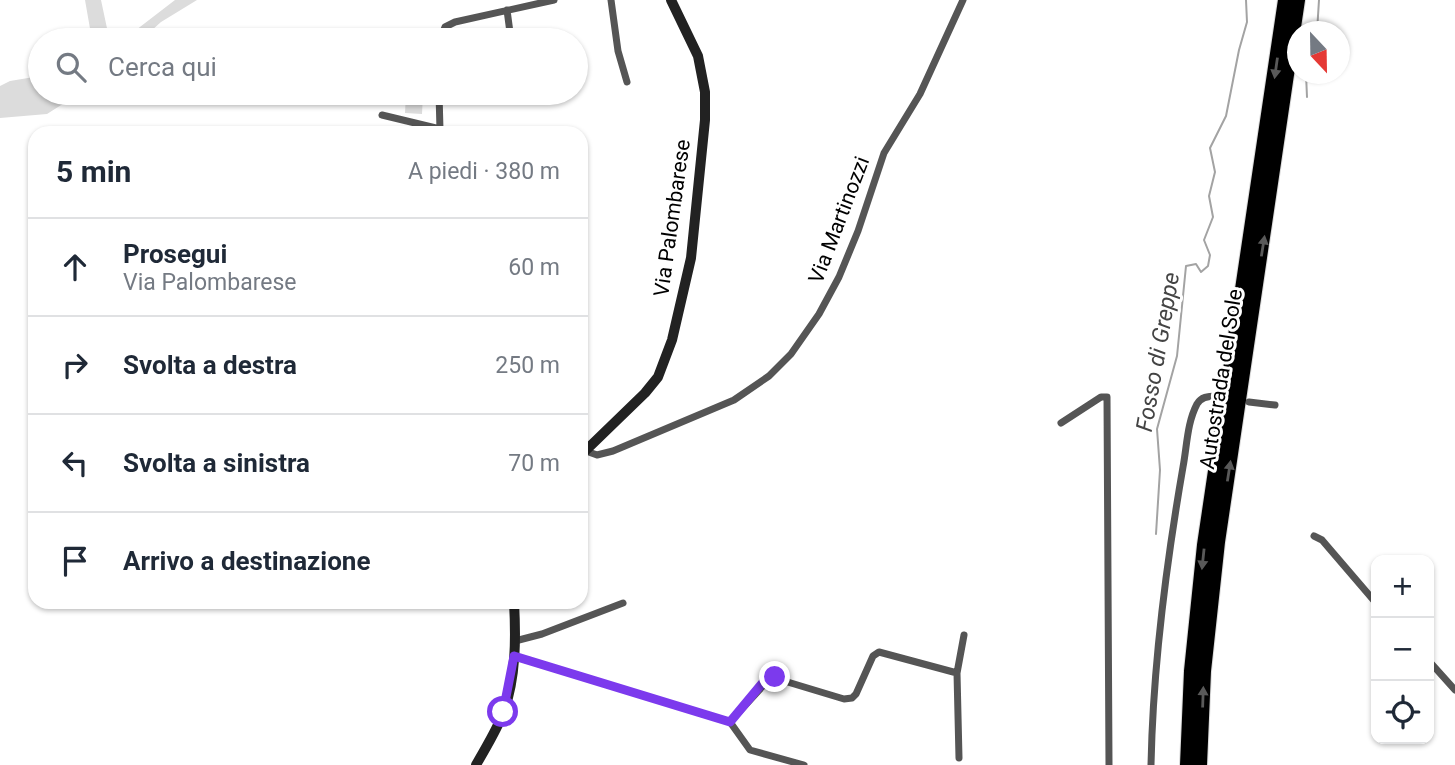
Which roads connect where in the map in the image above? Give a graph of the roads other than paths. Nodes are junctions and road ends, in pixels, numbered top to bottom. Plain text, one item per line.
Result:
1 (554, 0) edge
2 (611, 0) edge
3 (671, 0) edge
4 (963, 0) edge
5 (1285, 0) edge
6 (1298, 0) edge
7 (507, 10) junction
8 (445, 28) edge
9 (509, 28) edge
10 (627, 82) dead end
11 (439, 105) edge
12 (382, 115) dead end
13 (422, 126) edge
14 (440, 126) edge
15 (1216, 396) dead end
16 (1249, 401) dead end
17 (1275, 405) dead end
18 (1061, 423) dead end
19 (588, 448) edge
20 (588, 454) edge
21 (1314, 536) dead end
22 (1371, 597) edge
23 (623, 603) dead end
24 (514, 609) edge
25 (964, 635) dead end
26 (516, 641) junction
27 (514, 656) junction
28 (1434, 667) edge
29 (957, 673) junction
30 (1455, 690) edge
31 (730, 722) junction
32 (959, 758) dead end
33 (477, 765) edge
34 (804, 765) edge
35 (1109, 765) edge
36 (1151, 765) edge
37 (1187, 765) edge
38 (1200, 765) edge

1 - 7 street
2 - 10 street
3 - 19 main road, Via Palombarese
4 - 20 street, Via Martinozzi
5 -> 37 highway, Autostrada del Sole
38 -> 6 highway, Autostrada del Sole
7 - 8 street
7 - 9 street
11 - 14 street
12 - 13 street
15 - 36 street
16 - 17 street
18 - 35 street
21 - 22 street
23 - 26 street
24 - 26 main road
25 - 29 street
26 - 27 main road
27 - 31 street
27 - 33 main road
28 - 30 street
29 - 31 street
29 - 32 street
31 - 34 street

